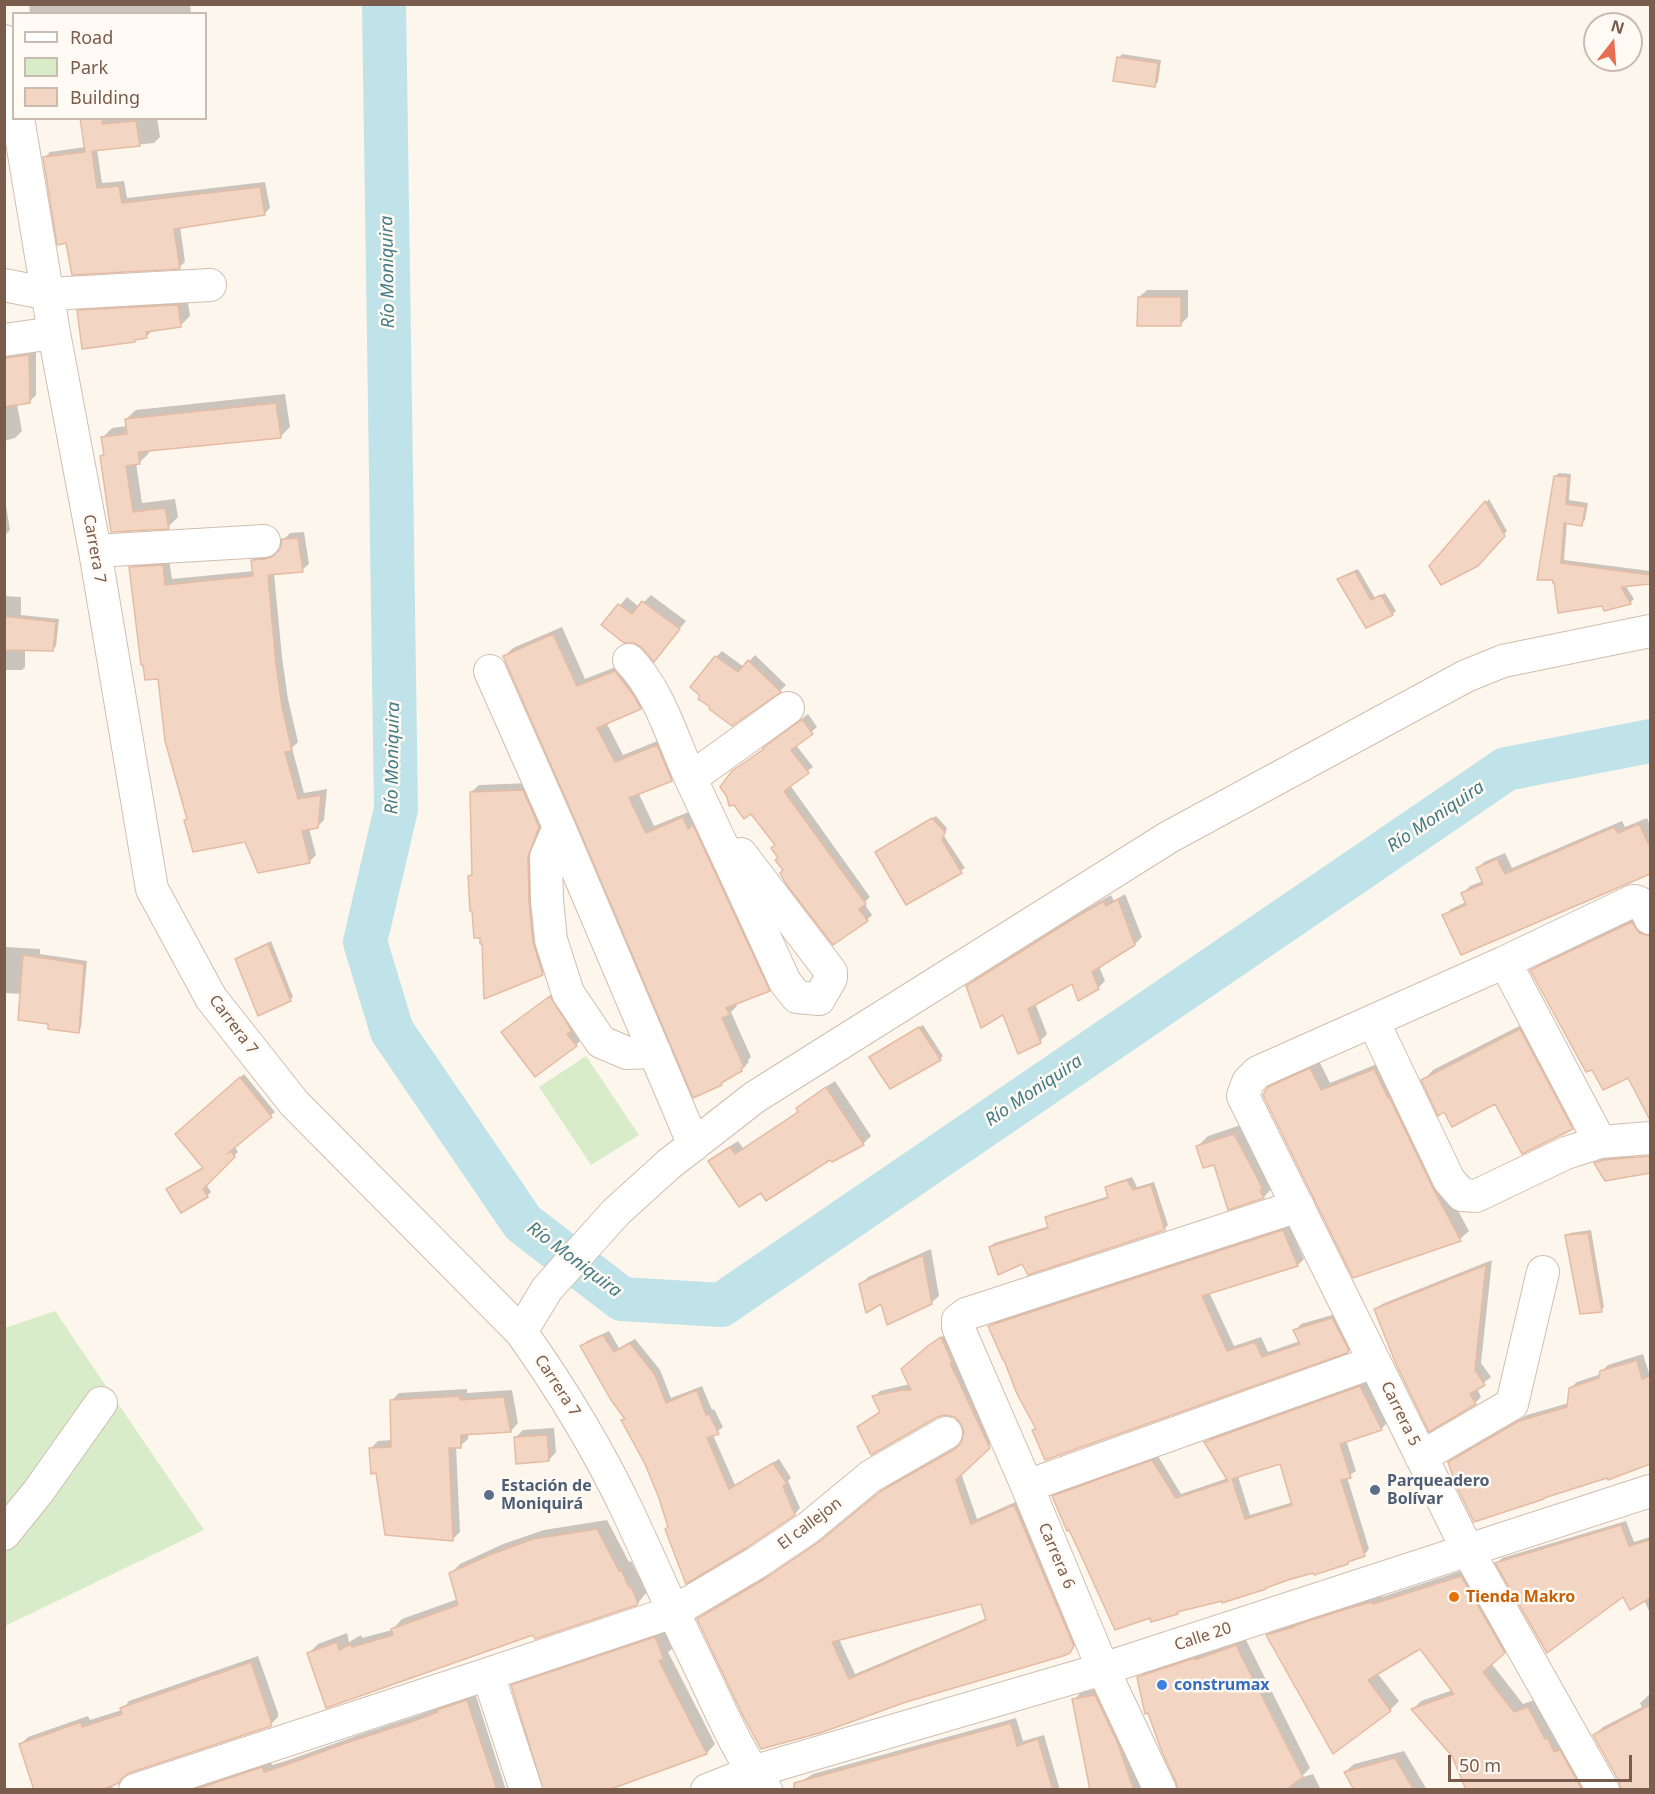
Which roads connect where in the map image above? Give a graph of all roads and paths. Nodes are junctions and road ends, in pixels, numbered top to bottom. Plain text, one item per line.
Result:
1 (4, 41) edge
2 (12, 83) edge
3 (18, 120) edge
4 (4, 285) edge
5 (210, 285) dead end
6 (49, 294) junction
7 (54, 333) junction
8 (4, 340) edge
9 (264, 541) dead end
10 (94, 551) junction
11 (1650, 632) edge
12 (629, 660) dead end
13 (490, 671) dead end
14 (788, 708) dead end
15 (691, 778) junction
16 (706, 808) junction
17 (559, 827) junction
18 (1650, 918) edge
19 (1505, 962) junction
20 (819, 999) junction
21 (1373, 1021) junction
22 (843, 1041) junction
23 (655, 1052) junction
24 (1650, 1138) edge
25 (1600, 1142) junction
26 (694, 1145) junction
27 (1298, 1206) junction
28 (1543, 1272) dead end
29 (520, 1332) junction
30 (1374, 1362) junction
31 (102, 1403) dead end
32 (946, 1433) dead end
33 (1421, 1457) junction
34 (1027, 1486) junction
35 (1650, 1491) edge
36 (4, 1534) edge
37 (1468, 1551) junction
38 (673, 1612) junction
39 (1103, 1669) junction
40 (488, 1674) junction
41 (759, 1781) edge
42 (135, 1790) edge
43 (526, 1790) edge
44 (707, 1790) edge
45 (1160, 1790) edge
46 (1603, 1790) edge

1 - 2 street
3 - 6 street, Carrera 7
4 - 6 street
5 - 6 street
6 - 7 street, Carrera 7
7 - 8 street
7 - 10 street, Carrera 7
9 - 10 street
10 - 29 street, Carrera 7
11 - 22 street
12 - 15 street
13 - 17 street
14 - 15 street
15 - 16 street
16 - 20 street
16 - 20 street
17 - 23 street
17 - 23 street
18 - 19 street
19 - 21 street
19 - 25 street
20 - 22 street
21 - 25 street
21 - 27 street, Carrera 5
22 - 26 street
23 - 26 street
24 - 25 street
26 - 29 street
27 - 30 street, Carrera 5
27 - 34 street, Carrera 6
28 - 33 street
29 - 38 street, Carrera 7
30 - 33 street, Carrera 5
30 - 34 street
31 - 36 street
32 - 38 street, El callejon
33 - 37 street, Carrera 5
34 - 39 street, Carrera 6
35 - 37 street, Calle 20
37 - 39 street, Calle 20
37 - 46 street, Carrera 5
38 - 40 street, El callejon
38 - 41 street, Carrera 7
39 - 41 street, Calle 20
39 - 45 street, Carrera 6
40 - 42 street, El callejon
40 - 43 street
41 - 44 street, Calle 20

